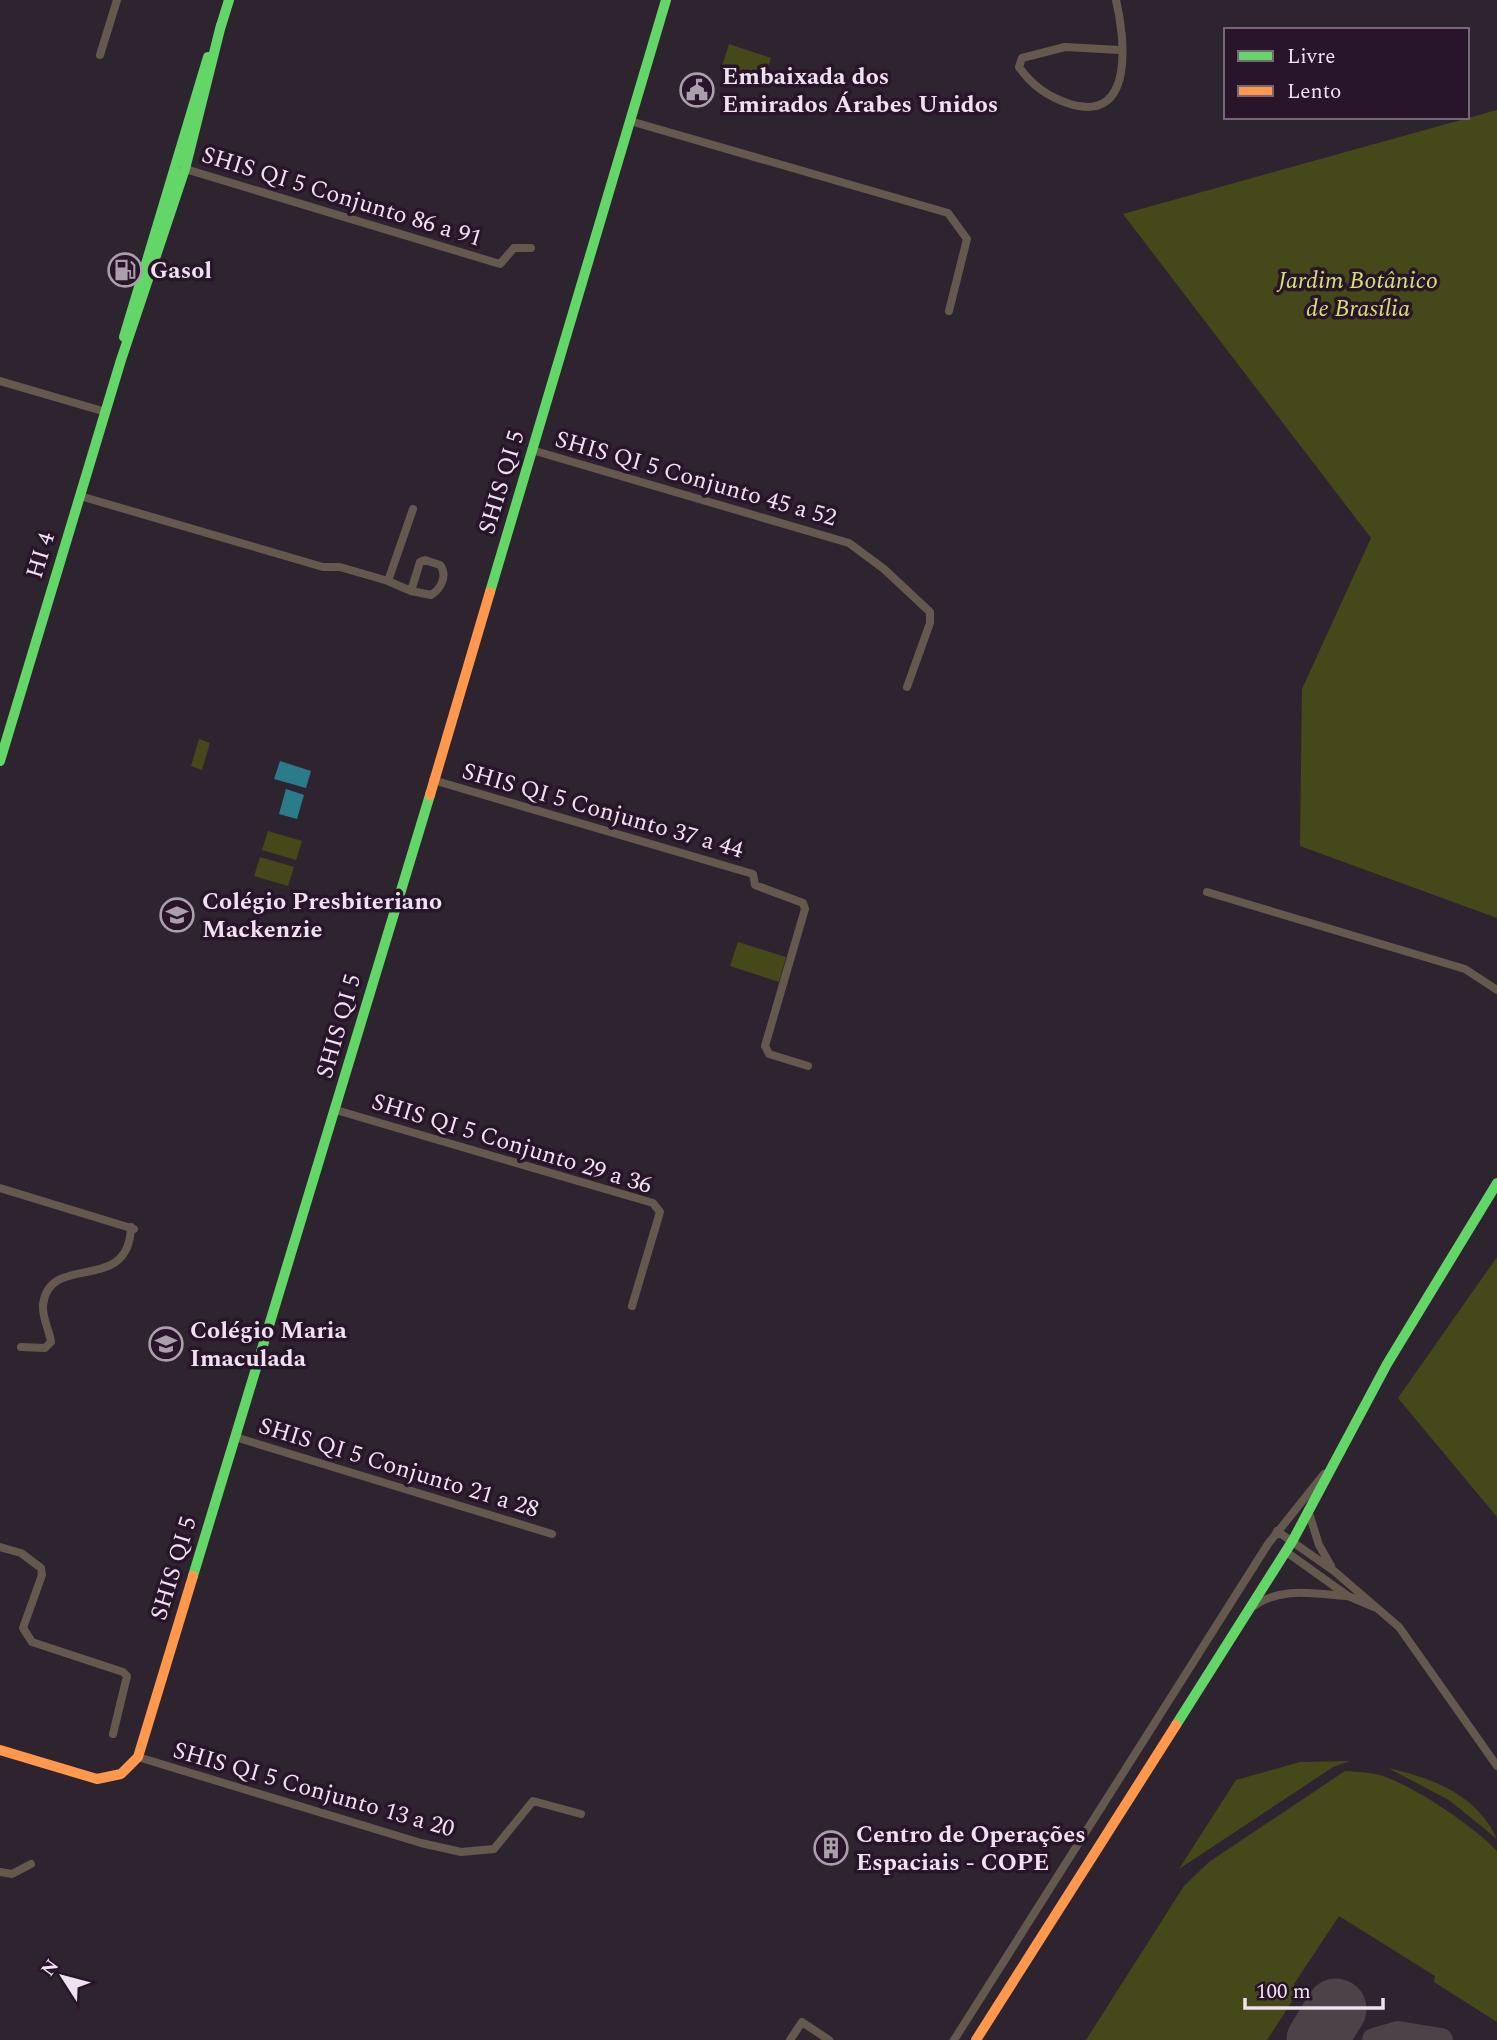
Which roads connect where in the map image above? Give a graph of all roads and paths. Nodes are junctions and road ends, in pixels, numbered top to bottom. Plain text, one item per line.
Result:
1 (117, 0) edge
2 (229, 0) edge
3 (666, 0) edge
4 (1116, 0) edge
5 (1120, 50) junction
6 (100, 55) dead end
7 (630, 121) junction
8 (180, 168) junction
9 (531, 248) dead end
10 (949, 311) dead end
11 (0, 380) edge
12 (106, 412) junction
13 (532, 450) junction
14 (80, 496) junction
15 (413, 509) dead end
16 (388, 581) junction
17 (411, 591) junction
18 (907, 687) dead end
19 (0, 761) edge
20 (433, 780) junction
21 (1207, 892) dead end
22 (1497, 990) edge
23 (808, 1066) dead end
24 (336, 1110) junction
25 (1497, 1183) edge
26 (0, 1188) edge
27 (632, 1307) dead end
28 (22, 1347) dead end
29 (235, 1437) junction
30 (1326, 1472) junction
31 (1308, 1510) junction
32 (1277, 1531) junction
33 (552, 1534) dead end
34 (1293, 1539) junction
35 (0, 1547) edge
36 (1285, 1551) junction
37 (1334, 1571) junction
38 (1348, 1596) junction
39 (1249, 1609) junction
40 (1381, 1609) junction
41 (113, 1734) dead end
42 (0, 1750) edge
43 (138, 1757) junction
44 (1497, 1766) edge
45 (581, 1814) dead end
46 (31, 1864) dead end
47 (0, 1872) edge
48 (957, 2038) edge
49 (790, 2040) edge
50 (829, 2040) edge
51 (976, 2040) edge

1 - 6 street
2 - 8 street, HI 4
3 - 7 street, SHIS QI 5
4 - 5 street
5 - 5 street
7 - 10 street
7 - 13 street, SHIS QI 5
8 - 9 street, SHIS QI 5 Conjunto 86 a 91
8 - 12 street, HI 4
11 - 12 street
12 - 14 street, HI 4
13 - 18 street, SHIS QI 5 Conjunto 45 a 52
13 - 20 street, SHIS QI 5
14 - 16 street
14 - 19 street, HI 4
15 - 16 street
16 - 17 street
17 - 17 street
20 - 23 street, SHIS QI 5 Conjunto 37 a 44
20 - 24 street, SHIS QI 5
21 - 22 street
24 - 27 street, SHIS QI 5 Conjunto 29 a 36
24 - 29 street, SHIS QI 5
25 - 30 street
26 - 28 street
29 - 33 street, SHIS QI 5 Conjunto 21 a 28
29 - 43 street, SHIS QI 5
30 - 31 street
30 - 32 street
31 - 34 street
31 - 37 street
32 - 34 street
32 - 48 street
34 - 36 street
34 - 37 street
35 - 41 street
36 - 38 street
36 - 39 street
37 - 40 street
38 - 39 street
38 - 40 street
39 - 51 street
40 - 44 street
42 - 43 street
43 - 45 street, SHIS QI 5 Conjunto 13 a 20
46 - 47 street
49 - 50 street

